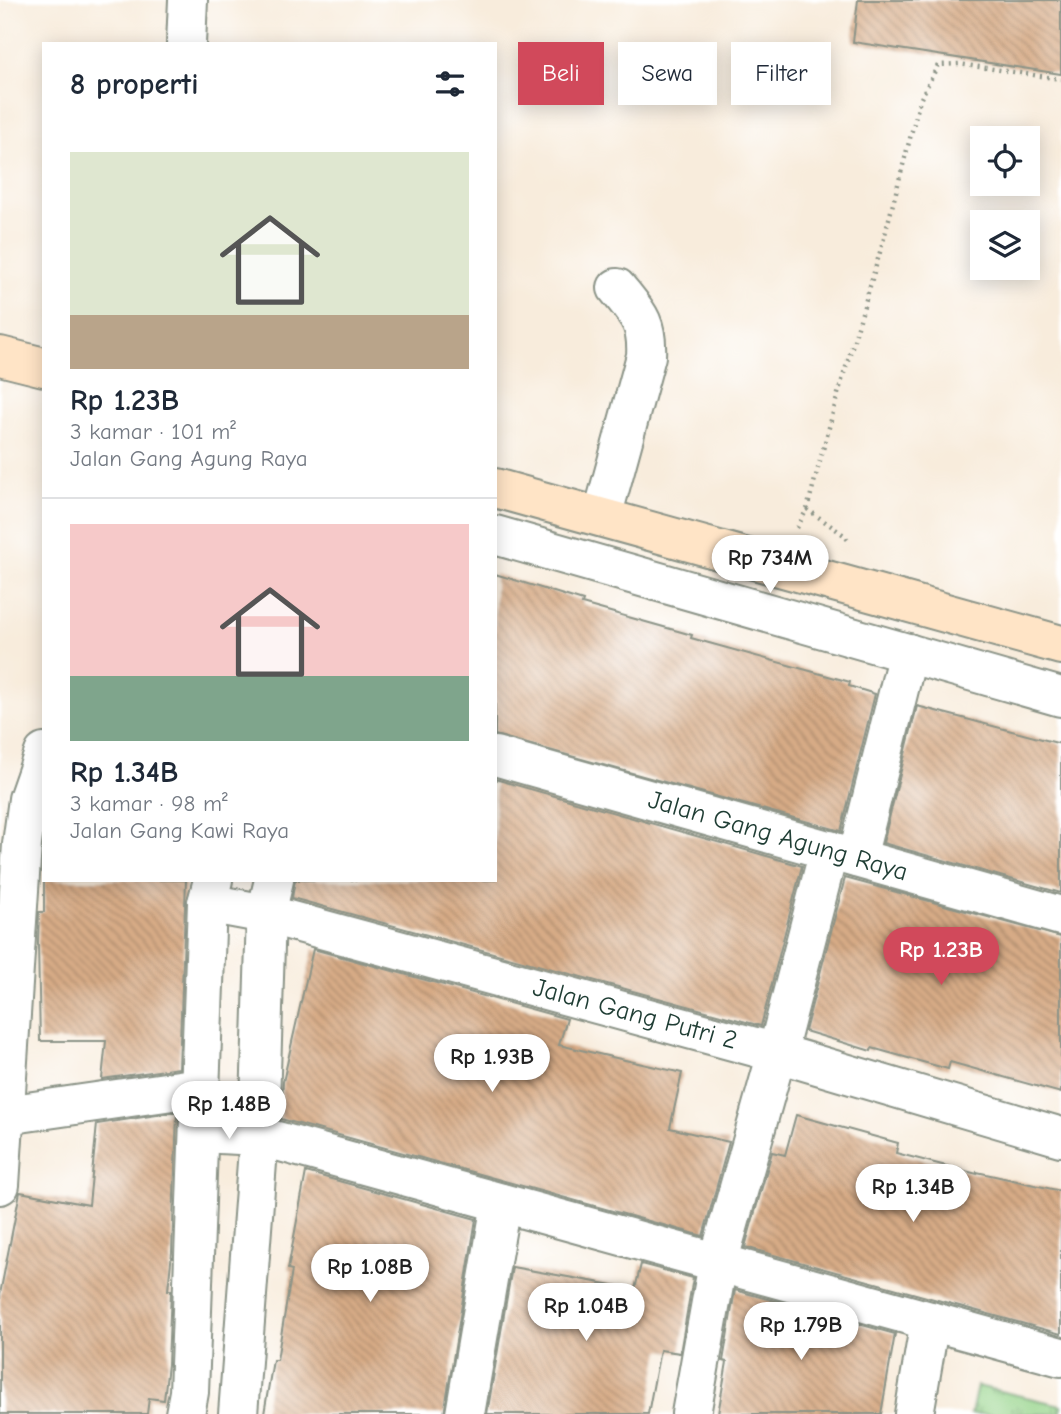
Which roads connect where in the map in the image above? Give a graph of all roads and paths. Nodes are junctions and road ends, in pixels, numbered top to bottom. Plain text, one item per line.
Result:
1 (188, 0) edge
2 (186, 42) edge
3 (1061, 79) edge
4 (617, 288) dead end
5 (0, 356) edge
6 (42, 366) edge
7 (497, 489) edge
8 (807, 509) dead end
9 (602, 517) junction
10 (497, 536) edge
11 (1061, 645) edge
12 (908, 653) junction
13 (1061, 697) edge
14 (497, 757) edge
15 (42, 759) edge
16 (843, 854) junction
17 (210, 892) edge
18 (270, 897) edge
19 (1061, 916) edge
20 (777, 1053) junction
21 (200, 1087) junction
22 (6, 1115) junction
23 (199, 1133) junction
24 (259, 1136) junction
25 (1061, 1137) edge
26 (0, 1185) edge
27 (501, 1203) junction
28 (718, 1263) junction
29 (930, 1321) junction
30 (1061, 1357) edge
31 (187, 1403) edge
32 (239, 1407) edge
33 (465, 1414) edge
34 (691, 1414) edge
35 (914, 1414) edge

1 - 2 street
3 - 8 path
4 - 9 street
5 - 6 street
7 - 9 street
9 - 11 street
10 - 12 street
12 - 13 street
12 - 16 street
14 - 16 street, Jalan Gang Agung Raya
15 - 22 street
16 - 19 street, Jalan Gang Agung Raya
16 - 20 street
17 - 18 street, Jalan Gang Putri 2
17 - 21 street
18 - 20 street, Jalan Gang Putri 2
18 - 24 street
20 - 25 street, Jalan Gang Putri 2
20 - 28 street
21 - 22 street
21 - 23 street
22 - 26 street
23 - 24 street
23 - 31 street
24 - 27 street
24 - 32 street
27 - 28 street
27 - 33 street
28 - 29 street
28 - 34 street
29 - 30 street
29 - 35 street
31 - 32 street

